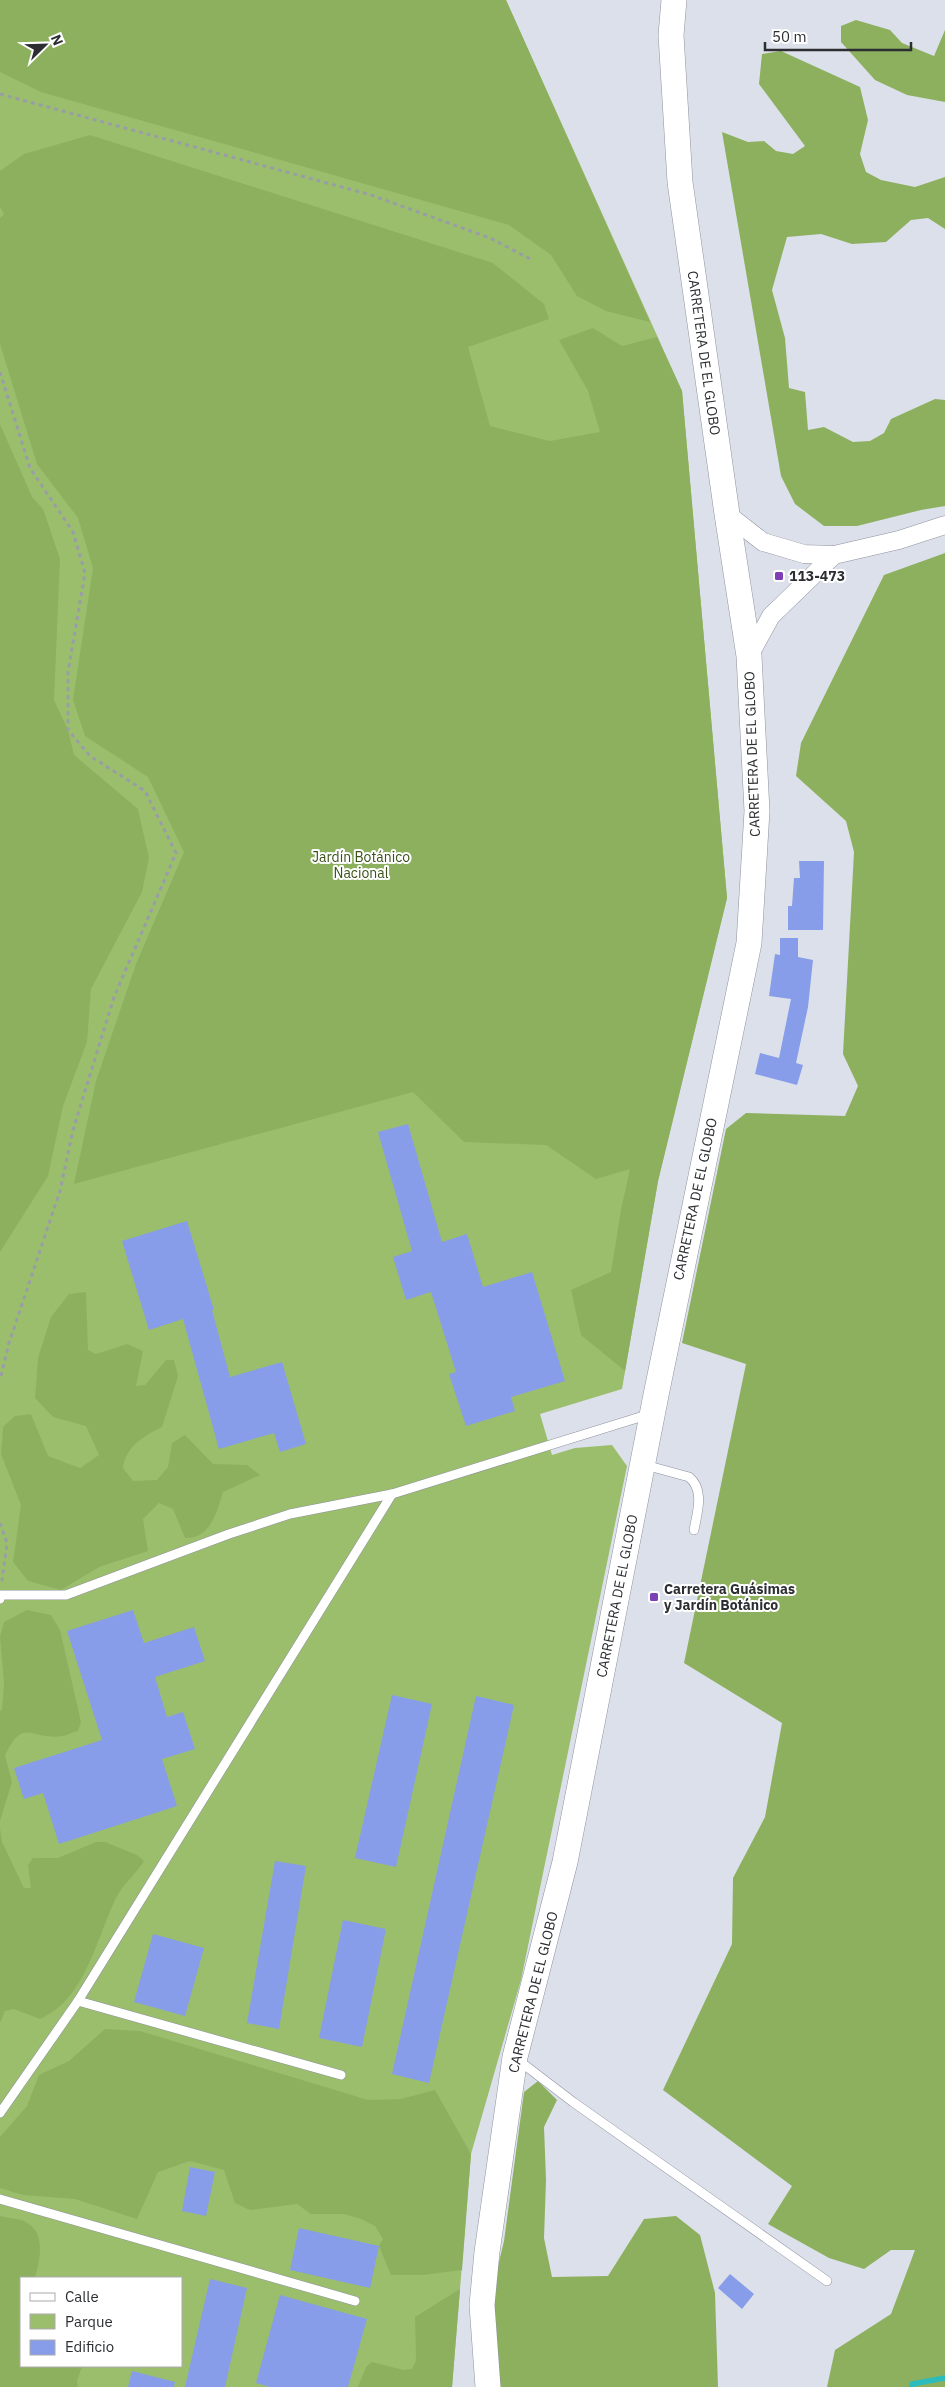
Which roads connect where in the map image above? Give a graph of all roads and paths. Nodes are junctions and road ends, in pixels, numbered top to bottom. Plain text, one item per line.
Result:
1 (674, 0) edge
2 (0, 94) edge
3 (532, 260) dead end
4 (0, 372) edge
5 (727, 514) junction
6 (945, 524) edge
7 (834, 556) junction
8 (749, 656) junction
9 (0, 1380) edge
10 (652, 1414) junction
11 (642, 1464) junction
12 (392, 1494) junction
13 (0, 1523) edge
14 (694, 1530) dead end
15 (0, 1595) edge
16 (0, 1599) edge
17 (78, 2001) junction
18 (515, 2057) junction
19 (341, 2075) dead end
20 (0, 2113) edge
21 (0, 2199) edge
22 (827, 2281) dead end
23 (355, 2301) dead end
24 (488, 2387) edge

1 - 5 main road, CARRETERA DE EL GLOBO
2 - 3 path
4 - 9 path
5 - 7 street
5 - 8 main road, CARRETERA DE EL GLOBO
6 - 7 street
7 - 8 street
8 - 10 main road, CARRETERA DE EL GLOBO
10 - 11 main road, CARRETERA DE EL GLOBO
10 - 12 lane
11 - 14 lane
11 - 18 main road, CARRETERA DE EL GLOBO
12 - 15 lane
12 - 17 lane
13 - 15 path
15 - 16 lane
17 - 19 lane
17 - 20 lane
18 - 22 lane
18 - 24 main road, CARRETERA DE EL GLOBO
21 - 23 lane

